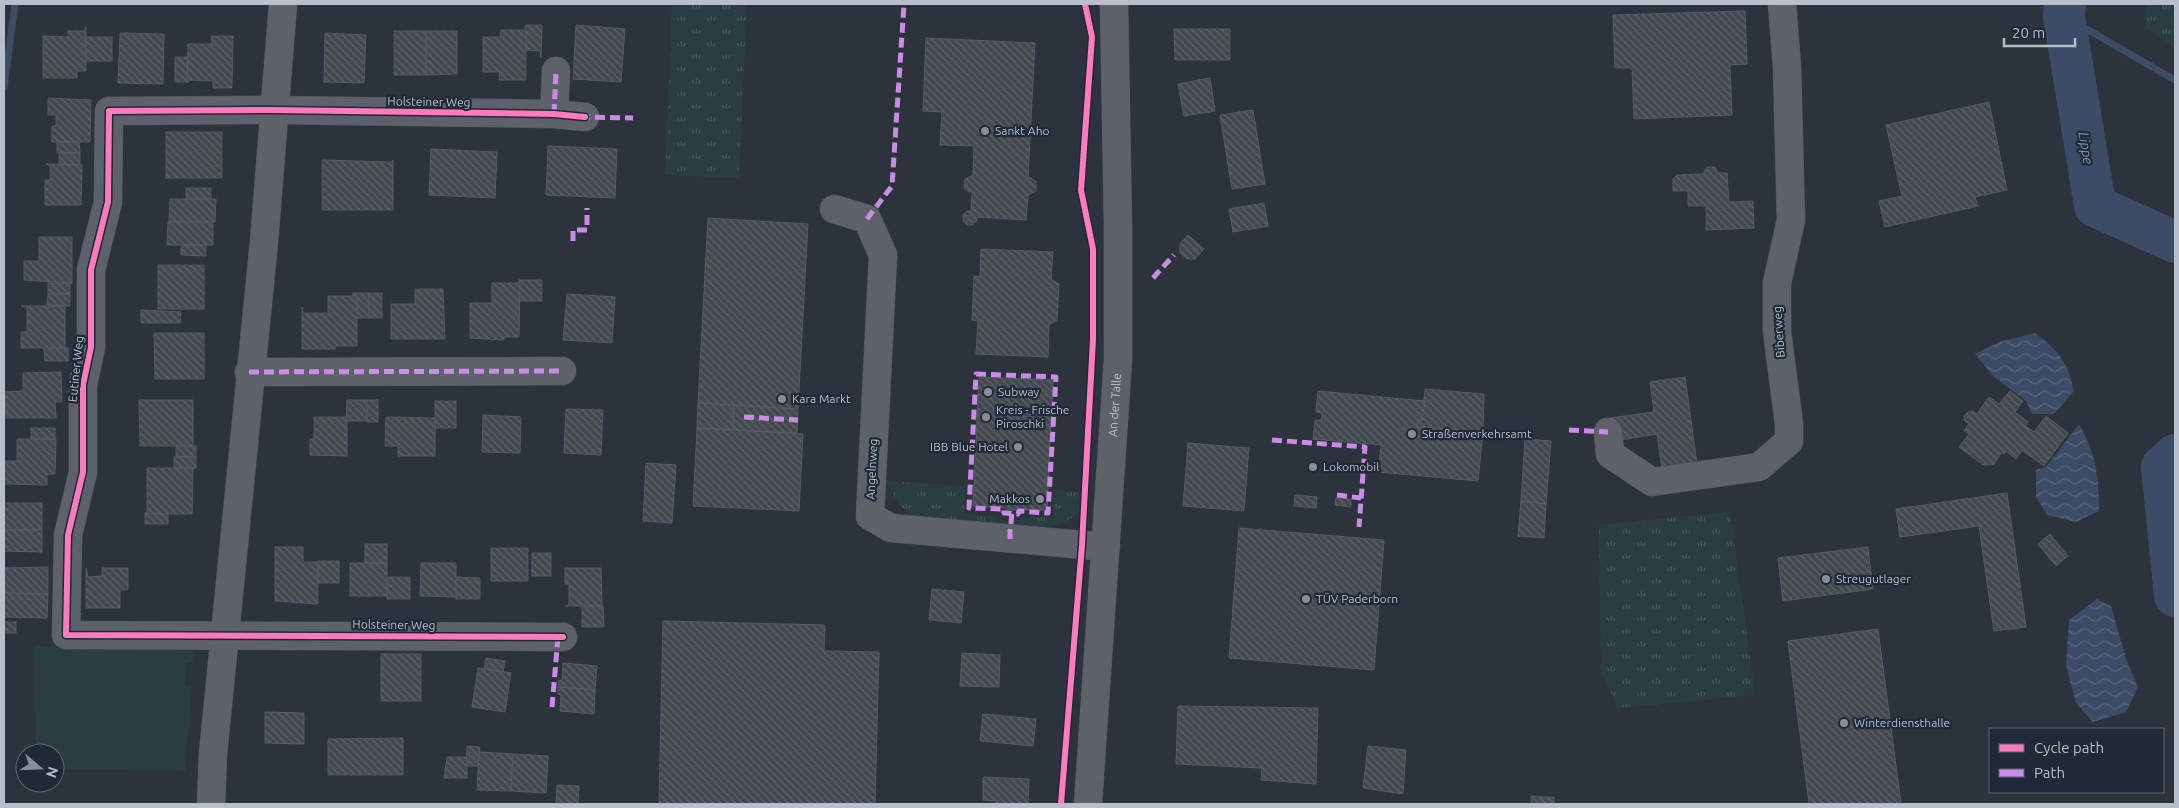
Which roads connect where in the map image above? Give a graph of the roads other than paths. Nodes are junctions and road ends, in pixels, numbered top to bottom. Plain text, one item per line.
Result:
1 (283, 4) edge
2 (1114, 4) edge
3 (1782, 4) edge
4 (556, 71) dead end
5 (273, 110) junction
6 (554, 114) junction
7 (585, 117) dead end
8 (834, 208) dead end
9 (562, 370) dead end
10 (249, 372) junction
11 (1608, 432) dead end
12 (1106, 547) junction
13 (225, 634) junction
14 (564, 638) dead end
15 (211, 804) edge
16 (1088, 804) edge

1 - 5 street
2 - 12 street, An der Talle
3 - 11 street, Biberweg
4 - 6 street
5 - 6 street, Holsteiner Weg
5 - 10 street
5 - 13 street, Eutiner Weg
6 - 7 street, Holsteiner Weg
8 - 12 street, Angelnweg
9 - 10 street
10 - 13 street
12 - 16 street, An der Talle
13 - 14 street, Holsteiner Weg
13 - 15 street

